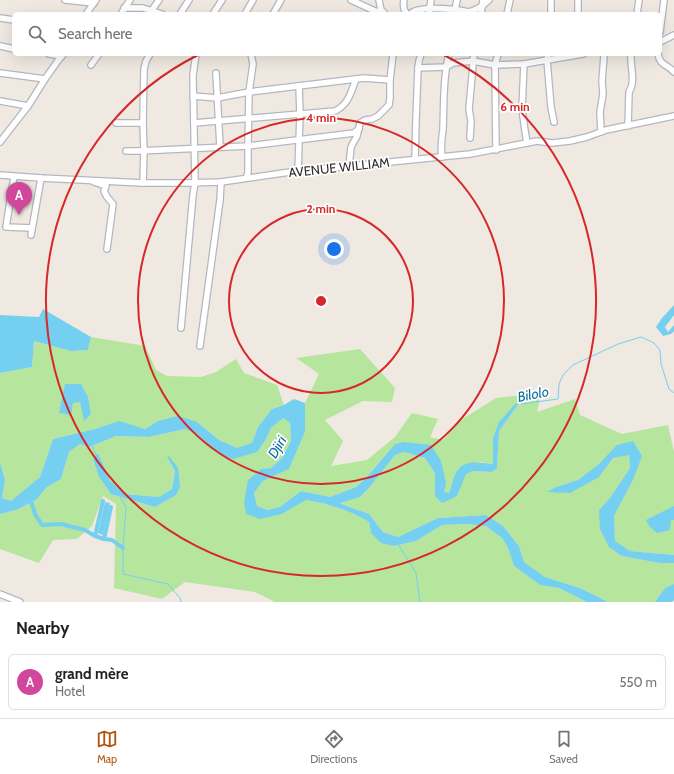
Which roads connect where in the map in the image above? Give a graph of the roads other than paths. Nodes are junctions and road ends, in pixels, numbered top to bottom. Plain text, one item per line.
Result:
1 (65, 0) edge
2 (130, 0) edge
3 (159, 0) edge
4 (189, 0) edge
5 (222, 0) edge
6 (253, 0) edge
7 (281, 0) edge
8 (351, 0) edge
9 (380, 0) edge
10 (404, 0) edge
11 (431, 0) edge
12 (457, 0) edge
13 (483, 0) edge
14 (489, 0) edge
15 (510, 0) edge
16 (551, 0) edge
17 (578, 0) edge
18 (639, 0) edge
19 (664, 0) edge
20 (95, 2) edge
21 (482, 6) junction
22 (152, 10) junction
23 (123, 11) edge
24 (430, 11) edge
25 (88, 12) edge
26 (157, 12) edge
27 (181, 12) edge
28 (214, 12) edge
29 (246, 12) edge
30 (274, 12) edge
31 (380, 12) edge
32 (383, 12) edge
33 (405, 12) edge
34 (413, 12) edge
35 (459, 12) edge
36 (481, 12) edge
37 (507, 12) edge
38 (551, 12) edge
39 (578, 12) edge
40 (637, 12) edge
41 (662, 16) edge
42 (0, 18) edge
43 (12, 20) edge
44 (674, 35) edge
45 (662, 41) edge
46 (0, 46) edge
47 (12, 48) edge
48 (62, 56) edge
49 (97, 56) edge
50 (149, 56) edge
51 (196, 56) edge
52 (251, 56) edge
53 (393, 56) edge
54 (420, 56) edge
55 (448, 56) edge
56 (474, 56) edge
57 (497, 56) edge
58 (558, 56) edge
59 (604, 56) edge
60 (631, 56) edge
61 (659, 56) edge
62 (548, 57) edge
63 (473, 61) junction
64 (524, 64) junction
65 (495, 65) junction
66 (91, 66) dead end
67 (446, 66) junction
68 (418, 68) junction
69 (674, 72) edge
70 (0, 73) edge
71 (216, 73) dead end
72 (45, 79) junction
73 (356, 79) junction
74 (390, 80) junction
75 (299, 86) junction
76 (249, 92) junction
77 (193, 96) junction
78 (218, 98) junction
79 (0, 101) edge
80 (28, 106) junction
81 (300, 114) junction
82 (674, 116) edge
83 (248, 118) junction
84 (219, 121) junction
85 (554, 122) dead end
86 (116, 123) dead end
87 (143, 123) junction
88 (194, 123) junction
89 (628, 126) junction
90 (359, 130) junction
91 (601, 132) junction
92 (470, 138) dead end
93 (299, 140) junction
94 (0, 142) edge
95 (527, 143) junction
96 (248, 146) junction
97 (220, 147) junction
98 (194, 148) junction
99 (496, 150) junction
100 (126, 151) dead end
101 (144, 151) junction
102 (442, 157) junction
103 (415, 159) junction
104 (349, 166) junction
105 (298, 172) junction
106 (0, 175) edge
107 (14, 176) junction
108 (41, 178) junction
109 (246, 178) junction
110 (89, 180) junction
111 (221, 182) junction
112 (143, 183) junction
113 (195, 183) junction
114 (32, 228) junction
115 (31, 235) dead end
116 (107, 249) dead end
117 (181, 328) dead end
118 (200, 346) dead end
119 (0, 594) edge
120 (20, 602) edge

1 - 20 street
2 - 23 street
3 - 22 street
4 - 27 street
5 - 28 street
6 - 29 street
7 - 30 street
8 - 31 street
9 - 32 street
10 - 33 street
11 - 24 street
12 - 35 street
13 - 21 street
14 - 21 street
15 - 37 street
16 - 38 street
17 - 39 street
18 - 40 street
19 - 41 street
20 - 25 street
21 - 35 street
21 - 36 street
22 - 23 street
22 - 26 street
24 - 34 street
24 - 35 street
42 - 43 street
44 - 45 street
46 - 47 street
48 - 72 street
49 - 66 street
50 - 87 street
51 - 77 street
52 - 76 street
53 - 74 street
54 - 68 street
55 - 67 street
56 - 63 street
57 - 65 street
58 - 62 street
59 - 91 street
60 - 89 street
61 - 69 street
62 - 64 street
62 - 85 street
63 - 65 street
63 - 67 street
63 - 92 street
64 - 65 street
64 - 95 street
65 - 99 street
67 - 68 street
67 - 102 street
68 - 103 street
70 - 72 street
71 - 78 street
72 - 80 street
73 - 74 street
73 - 75 street
73 - 81 street
74 - 90 street
75 - 76 street
75 - 81 street
76 - 78 street
76 - 83 street
77 - 78 street
77 - 88 street
78 - 84 street
79 - 80 street
80 - 94 street
81 - 83 street
81 - 93 street
82 - 89 street, AVENUE WILLIAM
83 - 84 street
83 - 96 street
84 - 88 street
84 - 97 street
86 - 87 street
87 - 101 street
88 - 98 street
89 - 91 street, AVENUE WILLIAM
90 - 93 street
90 - 104 street
91 - 95 street, AVENUE WILLIAM
93 - 96 street
93 - 105 street
95 - 99 street, AVENUE WILLIAM
96 - 97 street
96 - 109 street
97 - 98 street
98 - 101 street
98 - 113 street
99 - 102 street, AVENUE WILLIAM
100 - 101 street
101 - 112 street
102 - 103 street, AVENUE WILLIAM
103 - 104 street, AVENUE WILLIAM
104 - 105 street, AVENUE WILLIAM
105 - 109 street, AVENUE WILLIAM
106 - 107 street, AVENUE WILLIAM
107 - 108 street, AVENUE WILLIAM
107 - 114 street
108 - 110 street, AVENUE WILLIAM
108 - 114 street
109 - 111 street, AVENUE WILLIAM
110 - 112 street, AVENUE WILLIAM
110 - 116 street
111 - 113 street, AVENUE WILLIAM
111 - 118 street
112 - 113 street, AVENUE WILLIAM
113 - 117 street
114 - 115 street
119 - 120 street

